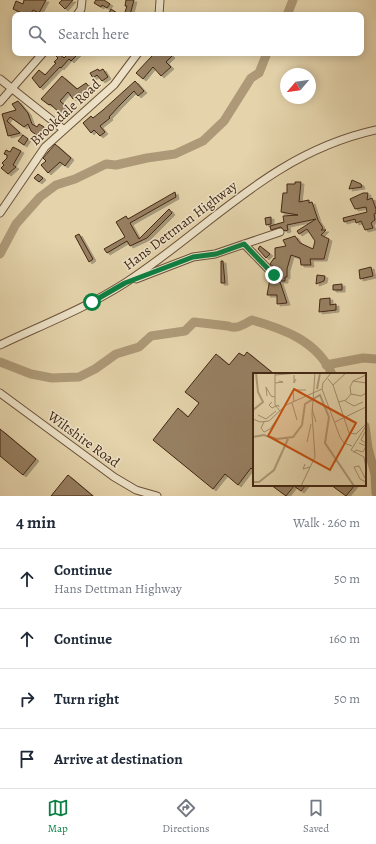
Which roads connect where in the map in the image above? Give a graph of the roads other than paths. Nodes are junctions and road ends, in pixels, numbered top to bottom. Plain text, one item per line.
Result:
1 (82, 0) edge
2 (160, 0) edge
3 (79, 12) edge
4 (158, 12) edge
5 (40, 56) edge
6 (136, 56) edge
7 (0, 79) edge
8 (12, 88) junction
9 (0, 102) edge
10 (63, 129) junction
11 (376, 130) edge
12 (0, 213) edge
13 (280, 232) dead end
14 (244, 244) junction
15 (274, 275) dead end
16 (125, 283) junction
17 (0, 345) edge
18 (0, 394) edge
19 (157, 496) edge

1 - 3 street
2 - 4 street
5 - 8 street
6 - 10 street, Brookdale Road
7 - 8 street
8 - 9 street
8 - 10 street
10 - 12 street, Brookdale Road
11 - 16 street, Hans Dettman Highway
13 - 14 street
14 - 15 street
14 - 16 street
16 - 17 street, Hans Dettman Highway
18 - 19 street, Wiltshire Road

